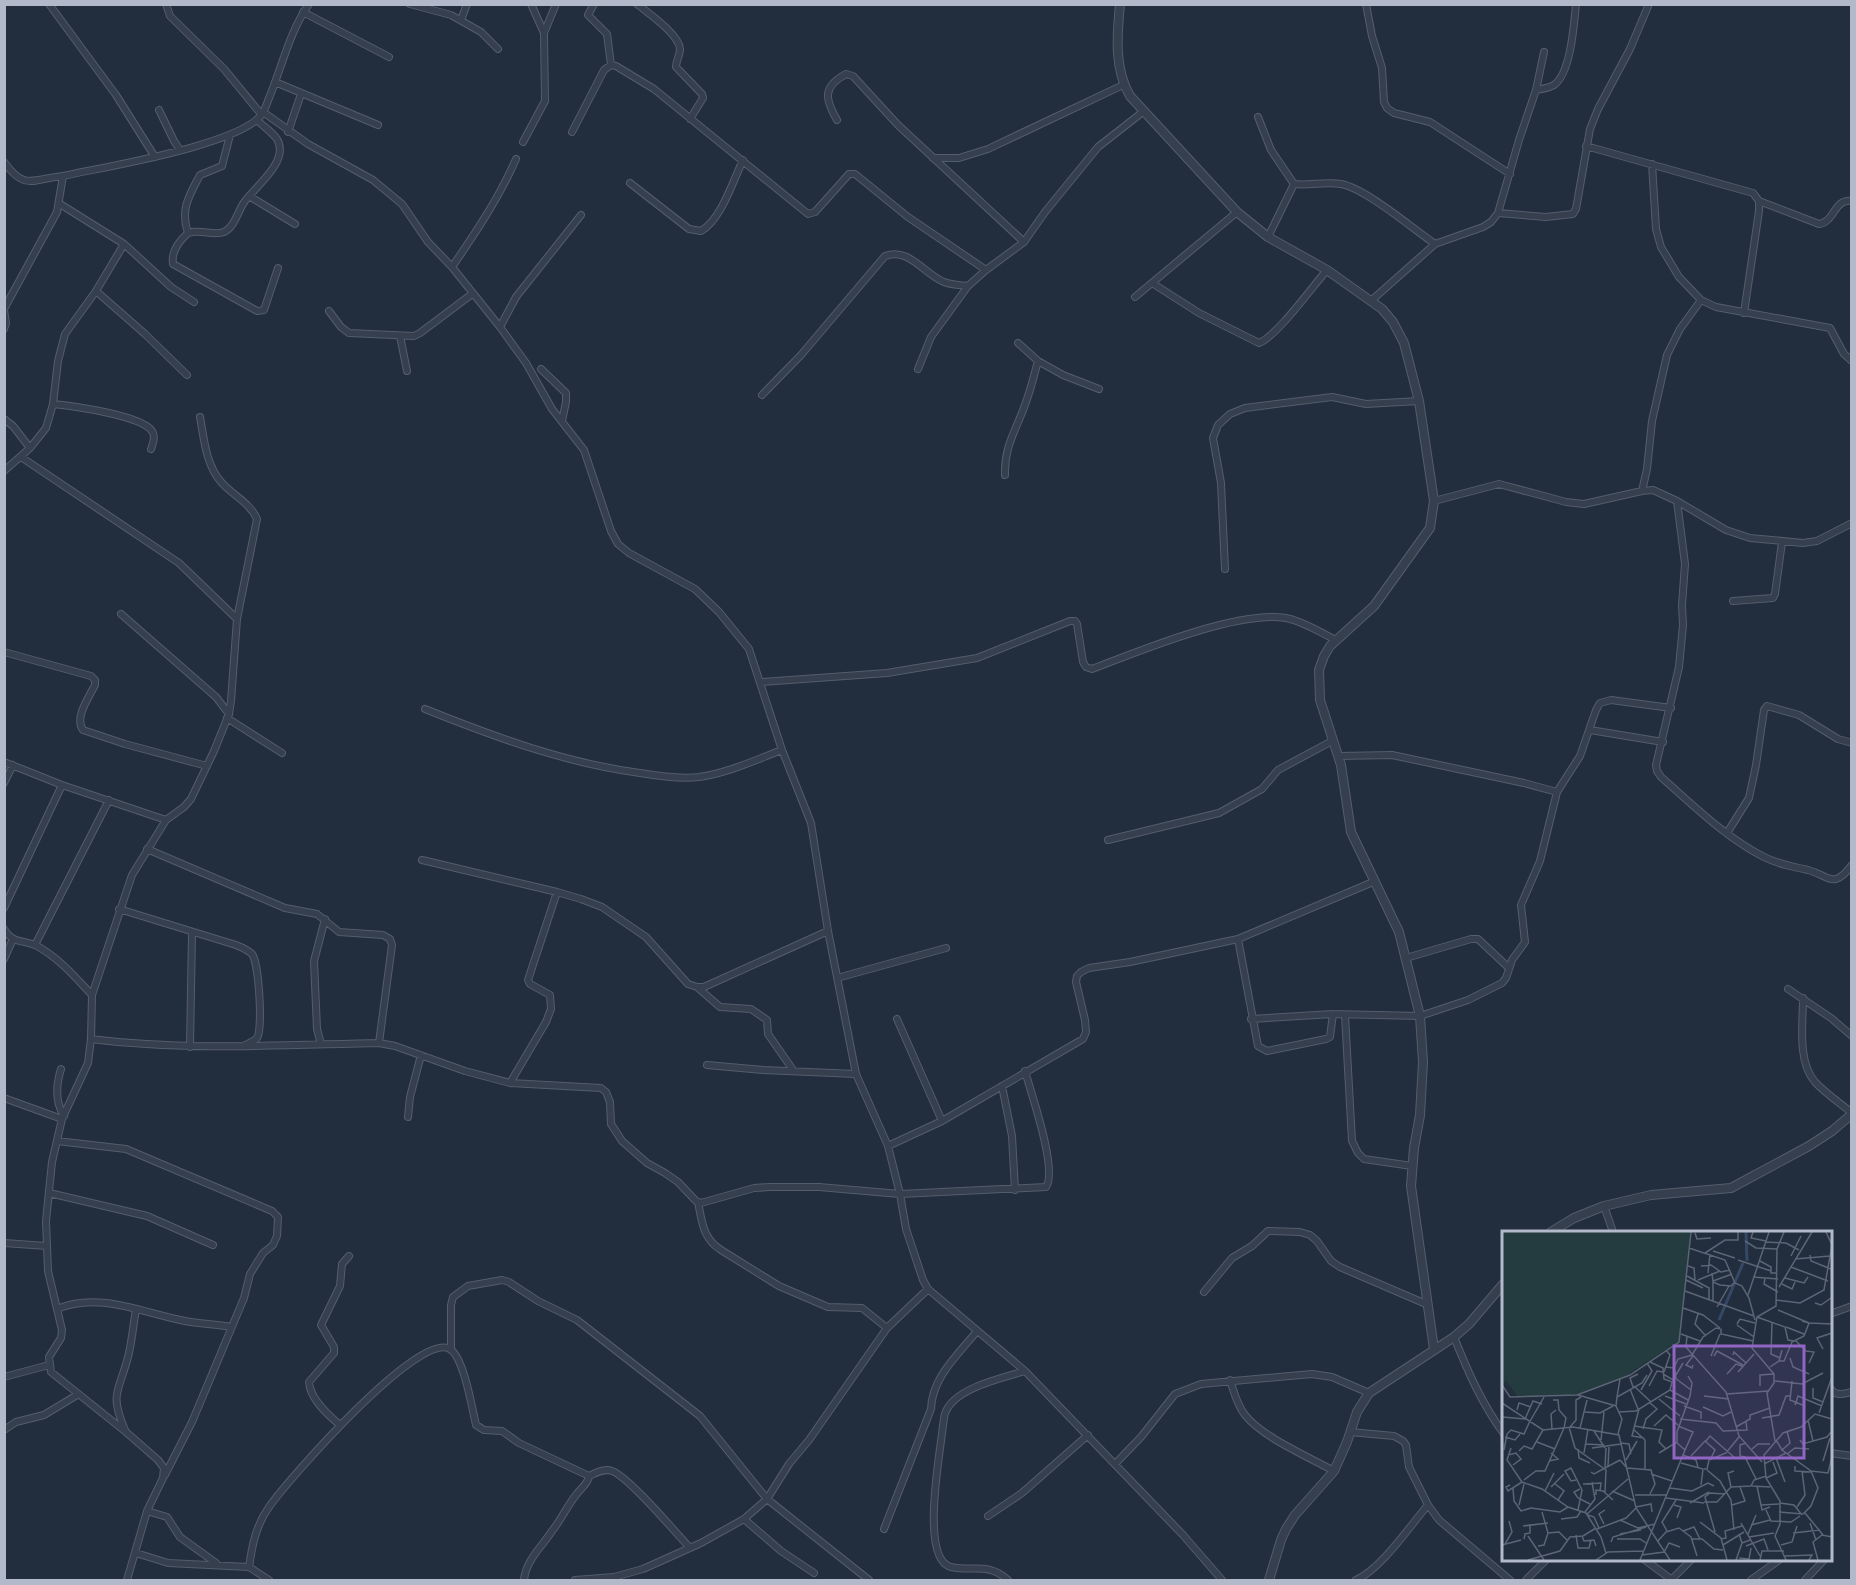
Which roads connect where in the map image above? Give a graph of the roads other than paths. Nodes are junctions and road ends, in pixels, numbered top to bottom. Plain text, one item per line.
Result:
1 (49, 4) edge
2 (166, 4) edge
3 (309, 4) edge
4 (410, 4) edge
5 (467, 4) edge
6 (531, 4) edge
7 (556, 4) edge
8 (594, 4) edge
9 (638, 4) edge
10 (1120, 4) edge
11 (1366, 4) edge
12 (1576, 4) edge
13 (1650, 4) edge
14 (303, 12) junction
15 (461, 20) junction
16 (544, 33) junction
17 (498, 49) dead end
18 (1544, 52) dead end
19 (389, 57) dead end
20 (611, 65) junction
21 (275, 82) junction
22 (1123, 85) junction
23 (1536, 90) junction
24 (301, 94) junction
25 (159, 110) dead end
26 (1144, 111) junction
27 (260, 115) junction
28 (1258, 117) dead end
29 (690, 119) junction
30 (837, 120) dead end
31 (378, 125) dead end
32 (288, 132) junction
33 (573, 132) dead end
34 (230, 135) junction
35 (523, 142) dead end
36 (1586, 146) junction
37 (180, 150) junction
38 (155, 157) junction
39 (933, 158) junction
40 (516, 159) dead end
41 (743, 160) junction
42 (4, 162) edge
43 (1652, 164) junction
44 (1510, 174) junction
45 (63, 176) junction
46 (630, 183) dead end
47 (1294, 184) junction
48 (249, 196) junction
49 (1760, 201) junction
50 (1851, 201) edge
51 (60, 204) junction
52 (1237, 212) junction
53 (1498, 213) junction
54 (581, 215) dead end
55 (295, 224) dead end
56 (188, 233) junction
57 (1268, 237) junction
58 (1024, 242) junction
59 (124, 244) junction
60 (1435, 244) junction
61 (452, 267) junction
62 (278, 268) dead end
63 (986, 270) junction
64 (1327, 270) junction
65 (1152, 284) junction
66 (968, 286) junction
67 (96, 291) junction
68 (472, 294) junction
69 (1135, 297) dead end
70 (1372, 300) junction
71 (1701, 300) junction
72 (194, 302) dead end
73 (4, 310) edge
74 (329, 311) dead end
75 (1744, 313) junction
76 (500, 327) junction
77 (4, 329) edge
78 (400, 336) junction
79 (1018, 342) dead end
80 (1038, 361) junction
81 (1851, 361) edge
82 (541, 369) dead end
83 (918, 369) dead end
84 (407, 371) dead end
85 (187, 375) dead end
86 (1100, 389) dead end
87 (762, 395) dead end
88 (1419, 401) junction
89 (53, 404) junction
90 (200, 417) dead end
91 (4, 420) edge
92 (562, 421) junction
93 (30, 448) junction
94 (152, 449) dead end
95 (21, 457) junction
96 (4, 471) edge
97 (1005, 475) dead end
98 (1642, 491) junction
99 (1434, 501) junction
100 (1677, 501) junction
101 (1851, 523) edge
102 (1782, 542) junction
103 (1225, 569) dead end
104 (1733, 601) dead end
105 (121, 614) dead end
106 (237, 619) junction
107 (1336, 640) junction
108 (4, 652) edge
109 (761, 682) junction
110 (1671, 708) junction
111 (425, 709) dead end
112 (228, 716) junction
113 (1590, 730) junction
114 (1332, 741) junction
115 (1663, 742) junction
116 (1851, 743) edge
117 (782, 750) junction
118 (282, 753) dead end
119 (1338, 756) junction
120 (4, 762) edge
121 (14, 765) junction
122 (207, 766) junction
123 (4, 783) edge
124 (62, 785) junction
125 (1557, 792) junction
126 (109, 800) junction
127 (166, 820) junction
128 (1727, 832) junction
129 (1108, 840) dead end
130 (147, 849) junction
131 (422, 860) dead end
132 (1851, 865) edge
133 (1373, 882) junction
134 (557, 892) junction
135 (4, 908) edge
136 (119, 909) junction
137 (325, 919) junction
138 (4, 928) edge
139 (828, 931) junction
140 (192, 933) junction
141 (13, 939) junction
142 (1238, 939) junction
143 (35, 945) junction
144 (946, 948) dead end
145 (1406, 958) junction
146 (4, 959) edge
147 (1509, 968) junction
148 (837, 978) junction
149 (697, 987) junction
150 (1788, 989) dead end
151 (92, 995) junction
152 (1803, 998) junction
153 (1333, 1014) junction
154 (1345, 1015) junction
155 (1420, 1016) junction
156 (897, 1019) dead end
157 (1251, 1019) junction
158 (1851, 1036) edge
159 (91, 1039) junction
160 (379, 1043) junction
161 (321, 1044) junction
162 (242, 1046) junction
163 (190, 1047) junction
164 (421, 1055) junction
165 (707, 1065) dead end
166 (61, 1069) dead end
167 (792, 1070) junction
168 (1025, 1071) junction
169 (856, 1074) junction
170 (510, 1083) junction
171 (1002, 1086) junction
172 (4, 1098) edge
173 (1851, 1113) edge
174 (408, 1117) dead end
175 (63, 1118) junction
176 (942, 1120) junction
177 (57, 1141) junction
178 (888, 1146) junction
179 (1412, 1166) junction
180 (1015, 1190) junction
181 (49, 1193) junction
182 (900, 1194) junction
183 (698, 1202) junction
184 (1604, 1206) junction
185 (1554, 1231) edge
186 (1612, 1231) edge
187 (4, 1244) edge
188 (213, 1245) dead end
189 (47, 1246) junction
190 (349, 1256) dead end
191 (1502, 1284) edge
192 (928, 1289) junction
193 (1204, 1292) dead end
194 (1426, 1304) junction
195 (1851, 1306) edge
196 (57, 1309) junction
197 (136, 1310) junction
198 (1832, 1313) edge
199 (231, 1327) junction
200 (887, 1328) junction
201 (977, 1331) junction
202 (1454, 1337) junction
203 (1434, 1349) junction
204 (452, 1350) junction
205 (49, 1365) junction
206 (1025, 1371) junction
207 (4, 1377) edge
208 (1230, 1380) junction
209 (1832, 1390) edge
210 (1851, 1392) edge
211 (1369, 1394) junction
212 (77, 1395) junction
213 (340, 1425) junction
214 (4, 1430) edge
215 (126, 1432) junction
216 (1350, 1432) junction
217 (1502, 1433) edge
218 (1088, 1436) junction
219 (1832, 1453) edge
220 (1851, 1456) edge
221 (1115, 1464) junction
222 (1334, 1470) junction
223 (589, 1476) junction
224 (164, 1478) junction
225 (766, 1499) junction
226 (1428, 1504) junction
227 (147, 1511) junction
228 (988, 1516) dead end
229 (744, 1519) junction
230 (884, 1529) dead end
231 (690, 1548) junction
232 (136, 1553) junction
233 (1545, 1561) edge
234 (1647, 1561) edge
235 (1690, 1561) edge
236 (1778, 1561) edge
237 (1823, 1561) edge
238 (218, 1564) junction
239 (249, 1567) junction
240 (814, 1573) dead end
241 (1671, 1580) edge
242 (127, 1581) edge
243 (269, 1581) edge
244 (524, 1581) edge
245 (575, 1581) edge
246 (869, 1581) edge
247 (1008, 1581) edge
248 (1222, 1581) edge
249 (1269, 1581) edge
250 (1356, 1581) edge
251 (1510, 1581) edge
252 (1526, 1581) edge
253 (1751, 1581) edge
254 (1805, 1581) edge

1 - 38 street
2 - 27 street
3 - 14 street
4 - 15 street
5 - 15 street
6 - 16 street
7 - 16 street
8 - 20 street
9 - 29 street
10 - 22 street
11 - 44 street
12 - 23 street
13 - 36 street
14 - 19 street
14 - 21 street
15 - 17 street
16 - 35 street
18 - 23 street
20 - 29 street
20 - 33 street
21 - 24 street
21 - 27 street
22 - 26 street
22 - 39 street
23 - 44 street
24 - 31 street
24 - 32 street
25 - 37 street
26 - 52 street
26 - 58 street
27 - 32 street
27 - 34 street
27 - 48 street
28 - 47 street
29 - 41 street
30 - 39 street
32 - 61 street
34 - 37 street
34 - 56 street
36 - 43 street
36 - 53 street
37 - 38 street
38 - 45 street
39 - 58 street
40 - 61 street
41 - 46 street
41 - 63 street
42 - 45 street
43 - 49 street
43 - 71 street
44 - 53 street
45 - 51 street
47 - 57 street
47 - 60 street
48 - 55 street
48 - 56 street
49 - 50 street
49 - 75 street
51 - 59 street
51 - 73 street
52 - 57 street
52 - 65 street
53 - 60 street
54 - 76 street
56 - 62 street
57 - 64 street
58 - 63 street
59 - 67 street
59 - 72 street
60 - 70 street
61 - 68 street
63 - 66 street
64 - 65 street
64 - 70 street
65 - 69 street
66 - 83 street
66 - 87 street
67 - 85 street
67 - 89 street
68 - 76 street
68 - 78 street
70 - 88 street
71 - 75 street
71 - 98 street
73 - 77 street
74 - 78 street
75 - 81 street
76 - 92 street
78 - 84 street
79 - 80 street
80 - 86 street
80 - 97 street
82 - 92 street
88 - 99 street
88 - 103 street
89 - 93 street
89 - 94 street
90 - 106 street
91 - 93 street
92 - 109 street
93 - 95 street
95 - 96 street
95 - 106 street
98 - 99 street
98 - 100 street
99 - 107 street
100 - 102 street
100 - 110 street
101 - 102 street
102 - 104 street
105 - 112 street
106 - 112 street
107 - 109 street
107 - 114 street
108 - 122 street
109 - 117 street
110 - 113 street
110 - 115 street
111 - 117 street
112 - 118 street
112 - 122 street
113 - 115 street
113 - 125 street
114 - 119 street
114 - 129 street
115 - 128 street
116 - 128 street
117 - 139 street
119 - 125 street
119 - 133 street
120 - 121 street
121 - 123 street
121 - 124 street
122 - 127 street
124 - 126 street
124 - 135 street
125 - 147 street
126 - 127 street
126 - 143 street
127 - 130 street
128 - 132 street
130 - 136 street
130 - 137 street
131 - 134 street
133 - 142 street
133 - 145 street
134 - 149 street
134 - 170 street
136 - 140 street
136 - 151 street
137 - 160 street
137 - 161 street
138 - 141 street
139 - 148 street
139 - 149 street
140 - 162 street
140 - 163 street
141 - 143 street
141 - 146 street
142 - 157 street
142 - 168 street
143 - 151 street
144 - 148 street
145 - 147 street
145 - 155 street
147 - 155 street
148 - 169 street
149 - 167 street
150 - 152 street
151 - 159 street
152 - 158 street
152 - 173 street
153 - 154 street
153 - 157 street
153 - 157 street
154 - 155 street
154 - 179 street
155 - 179 street
156 - 176 street
159 - 163 street
159 - 175 street
160 - 161 street
160 - 164 street
161 - 162 street
162 - 163 street
164 - 170 street
164 - 174 street
165 - 167 street
166 - 175 street
167 - 169 street
168 - 171 street
168 - 180 street
169 - 178 street
170 - 183 street
171 - 176 street
171 - 180 street
172 - 175 street
173 - 184 street
175 - 177 street
176 - 178 street
177 - 181 street
177 - 199 street
178 - 182 street
179 - 194 street
180 - 182 street
181 - 188 street
181 - 189 street
182 - 183 street
182 - 192 street
183 - 200 street
184 - 185 street
184 - 186 street
187 - 189 street
189 - 196 street
190 - 213 street
191 - 202 street
192 - 200 street
192 - 201 street
193 - 194 street
194 - 203 street
195 - 198 street
196 - 197 street
196 - 205 street
197 - 199 street
197 - 215 street
199 - 224 street
200 - 225 street
201 - 206 street
201 - 230 street
202 - 203 street
202 - 217 street
203 - 211 street
204 - 213 street
204 - 223 street
204 - 225 street
205 - 207 street
205 - 212 street
206 - 218 street
206 - 247 street
208 - 211 street
208 - 221 street
208 - 222 street
209 - 210 street
211 - 216 street
212 - 214 street
212 - 215 street
213 - 239 street
215 - 224 street
216 - 222 street
216 - 226 street
218 - 221 street
218 - 228 street
219 - 220 street
221 - 248 street
222 - 249 street
223 - 231 street
223 - 244 street
224 - 227 street
225 - 229 street
225 - 246 street
226 - 250 street
226 - 251 street
227 - 232 street
227 - 238 street
229 - 231 street
229 - 240 street
231 - 245 street
232 - 238 street
232 - 242 street
233 - 252 street
234 - 241 street
235 - 241 street
236 - 253 street
237 - 254 street
238 - 239 street
239 - 243 street

